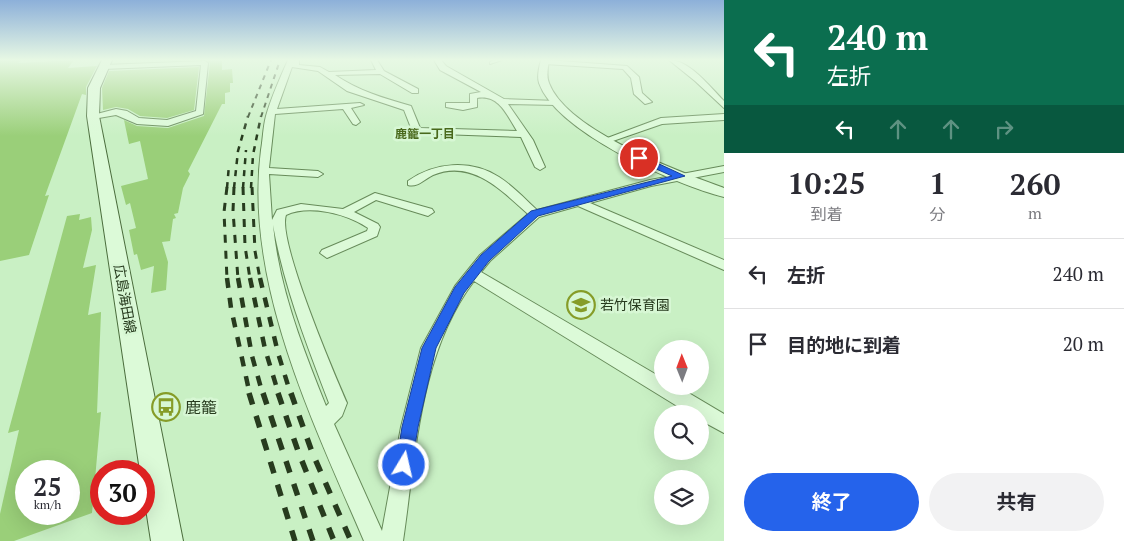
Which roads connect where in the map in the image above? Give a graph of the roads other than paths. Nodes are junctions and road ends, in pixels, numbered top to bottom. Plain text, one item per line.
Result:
1 (95, 85) edge
2 (203, 85) edge
3 (281, 85) edge
4 (345, 85) edge
5 (405, 85) edge
6 (475, 85) edge
7 (546, 85) edge
8 (636, 85) edge
9 (704, 85) edge
10 (415, 91) dead end
11 (490, 93) junction
12 (502, 100) junction
13 (648, 102) dead end
14 (557, 103) junction
15 (360, 105) dead end
16 (449, 105) dead end
17 (724, 106) edge
18 (347, 108) junction
19 (271, 112) junction
20 (93, 116) junction
21 (724, 117) edge
22 (356, 122) dead end
23 (524, 134) junction
24 (607, 140) junction
25 (540, 167) dead end
26 (724, 169) edge
27 (263, 172) junction
28 (318, 174) dead end
29 (681, 176) junction
30 (412, 183) dead end
31 (724, 193) edge
32 (579, 202) junction
33 (428, 212) dead end
34 (344, 213) junction
35 (535, 214) junction
36 (328, 253) dead end
37 (724, 265) edge
38 (473, 274) junction
39 (323, 422) junction
40 (724, 424) edge
41 (167, 541) edge
42 (375, 541) edge
43 (392, 541) edge

1 - 20 main road, 広島海田線
2 - 20 street
3 - 19 street
4 - 23 street
5 - 10 street
6 - 11 street
7 - 14 street
8 - 13 street
9 - 17 street
11 - 12 street
11 - 16 street
12 - 14 street
12 - 23 street
14 - 24 street
15 - 18 street
18 - 19 street
18 - 22 street
19 - 27 street
20 - 41 main road, 広島海田線
21 - 24 street
23 - 25 street
24 - 29 street
26 - 29 street
27 - 28 street
27 - 39 street
29 - 31 street
29 - 32 street
30 - 35 street
32 - 35 street
32 - 37 street
33 - 34 street
34 - 36 street
34 - 39 street
35 - 38 street
38 - 40 street
38 - 43 street
39 - 42 street

